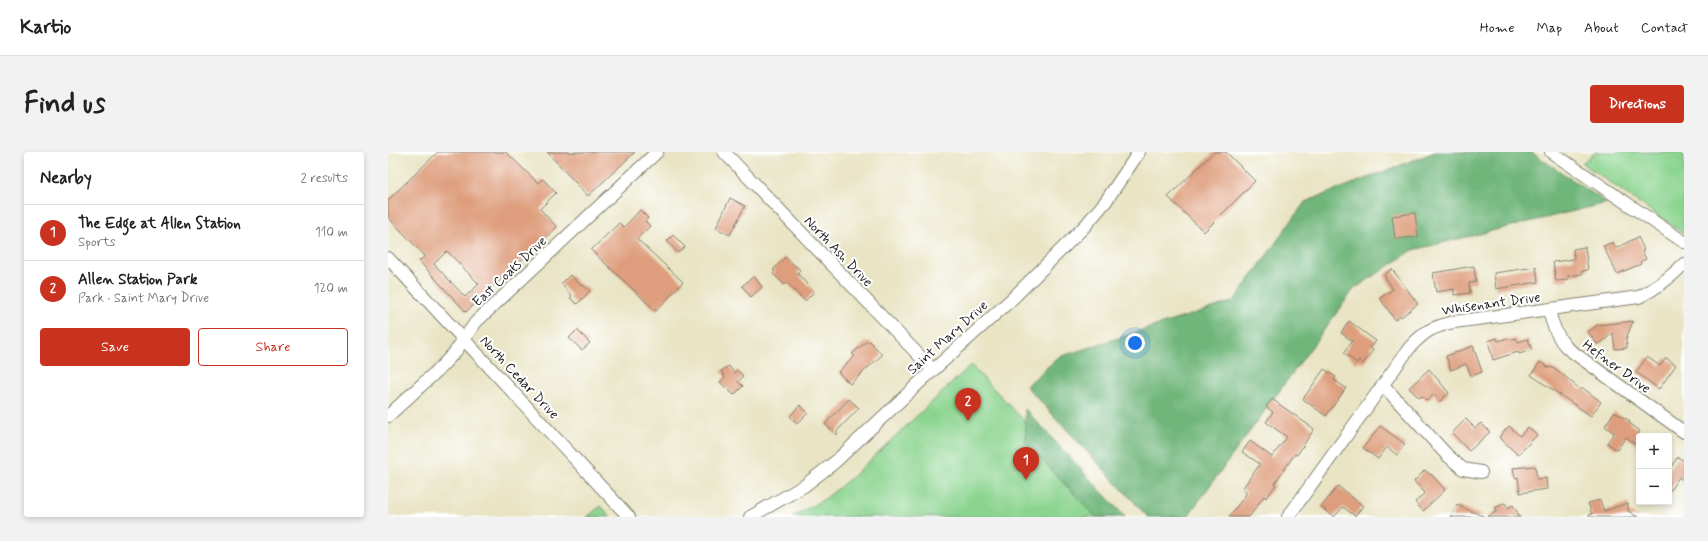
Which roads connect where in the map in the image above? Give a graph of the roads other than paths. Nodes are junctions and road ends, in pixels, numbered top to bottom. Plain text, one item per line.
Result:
1 (657, 152) edge
2 (724, 152) edge
3 (1139, 152) edge
4 (1551, 152) edge
5 (1684, 242) edge
6 (388, 258) edge
7 (1684, 264) edge
8 (1549, 310) junction
9 (464, 339) junction
10 (933, 370) junction
11 (1383, 385) junction
12 (388, 416) edge
13 (1684, 432) edge
14 (1481, 472) dead end
15 (1293, 515) edge
16 (629, 517) edge
17 (750, 517) edge

1 - 9 street, East Coats Drive
2 - 10 street, North Ash Drive
3 - 10 street, Saint Mary Drive
4 - 5 street
6 - 9 street, North Cedar Drive
7 - 8 street, Whisenant Drive
8 - 11 street, Whisenant Drive
8 - 13 street, Hefner Drive
9 - 12 street, East Coats Drive
9 - 16 street, North Cedar Drive
10 - 17 street, Saint Mary Drive
11 - 14 street
11 - 15 street, Whisenant Drive

